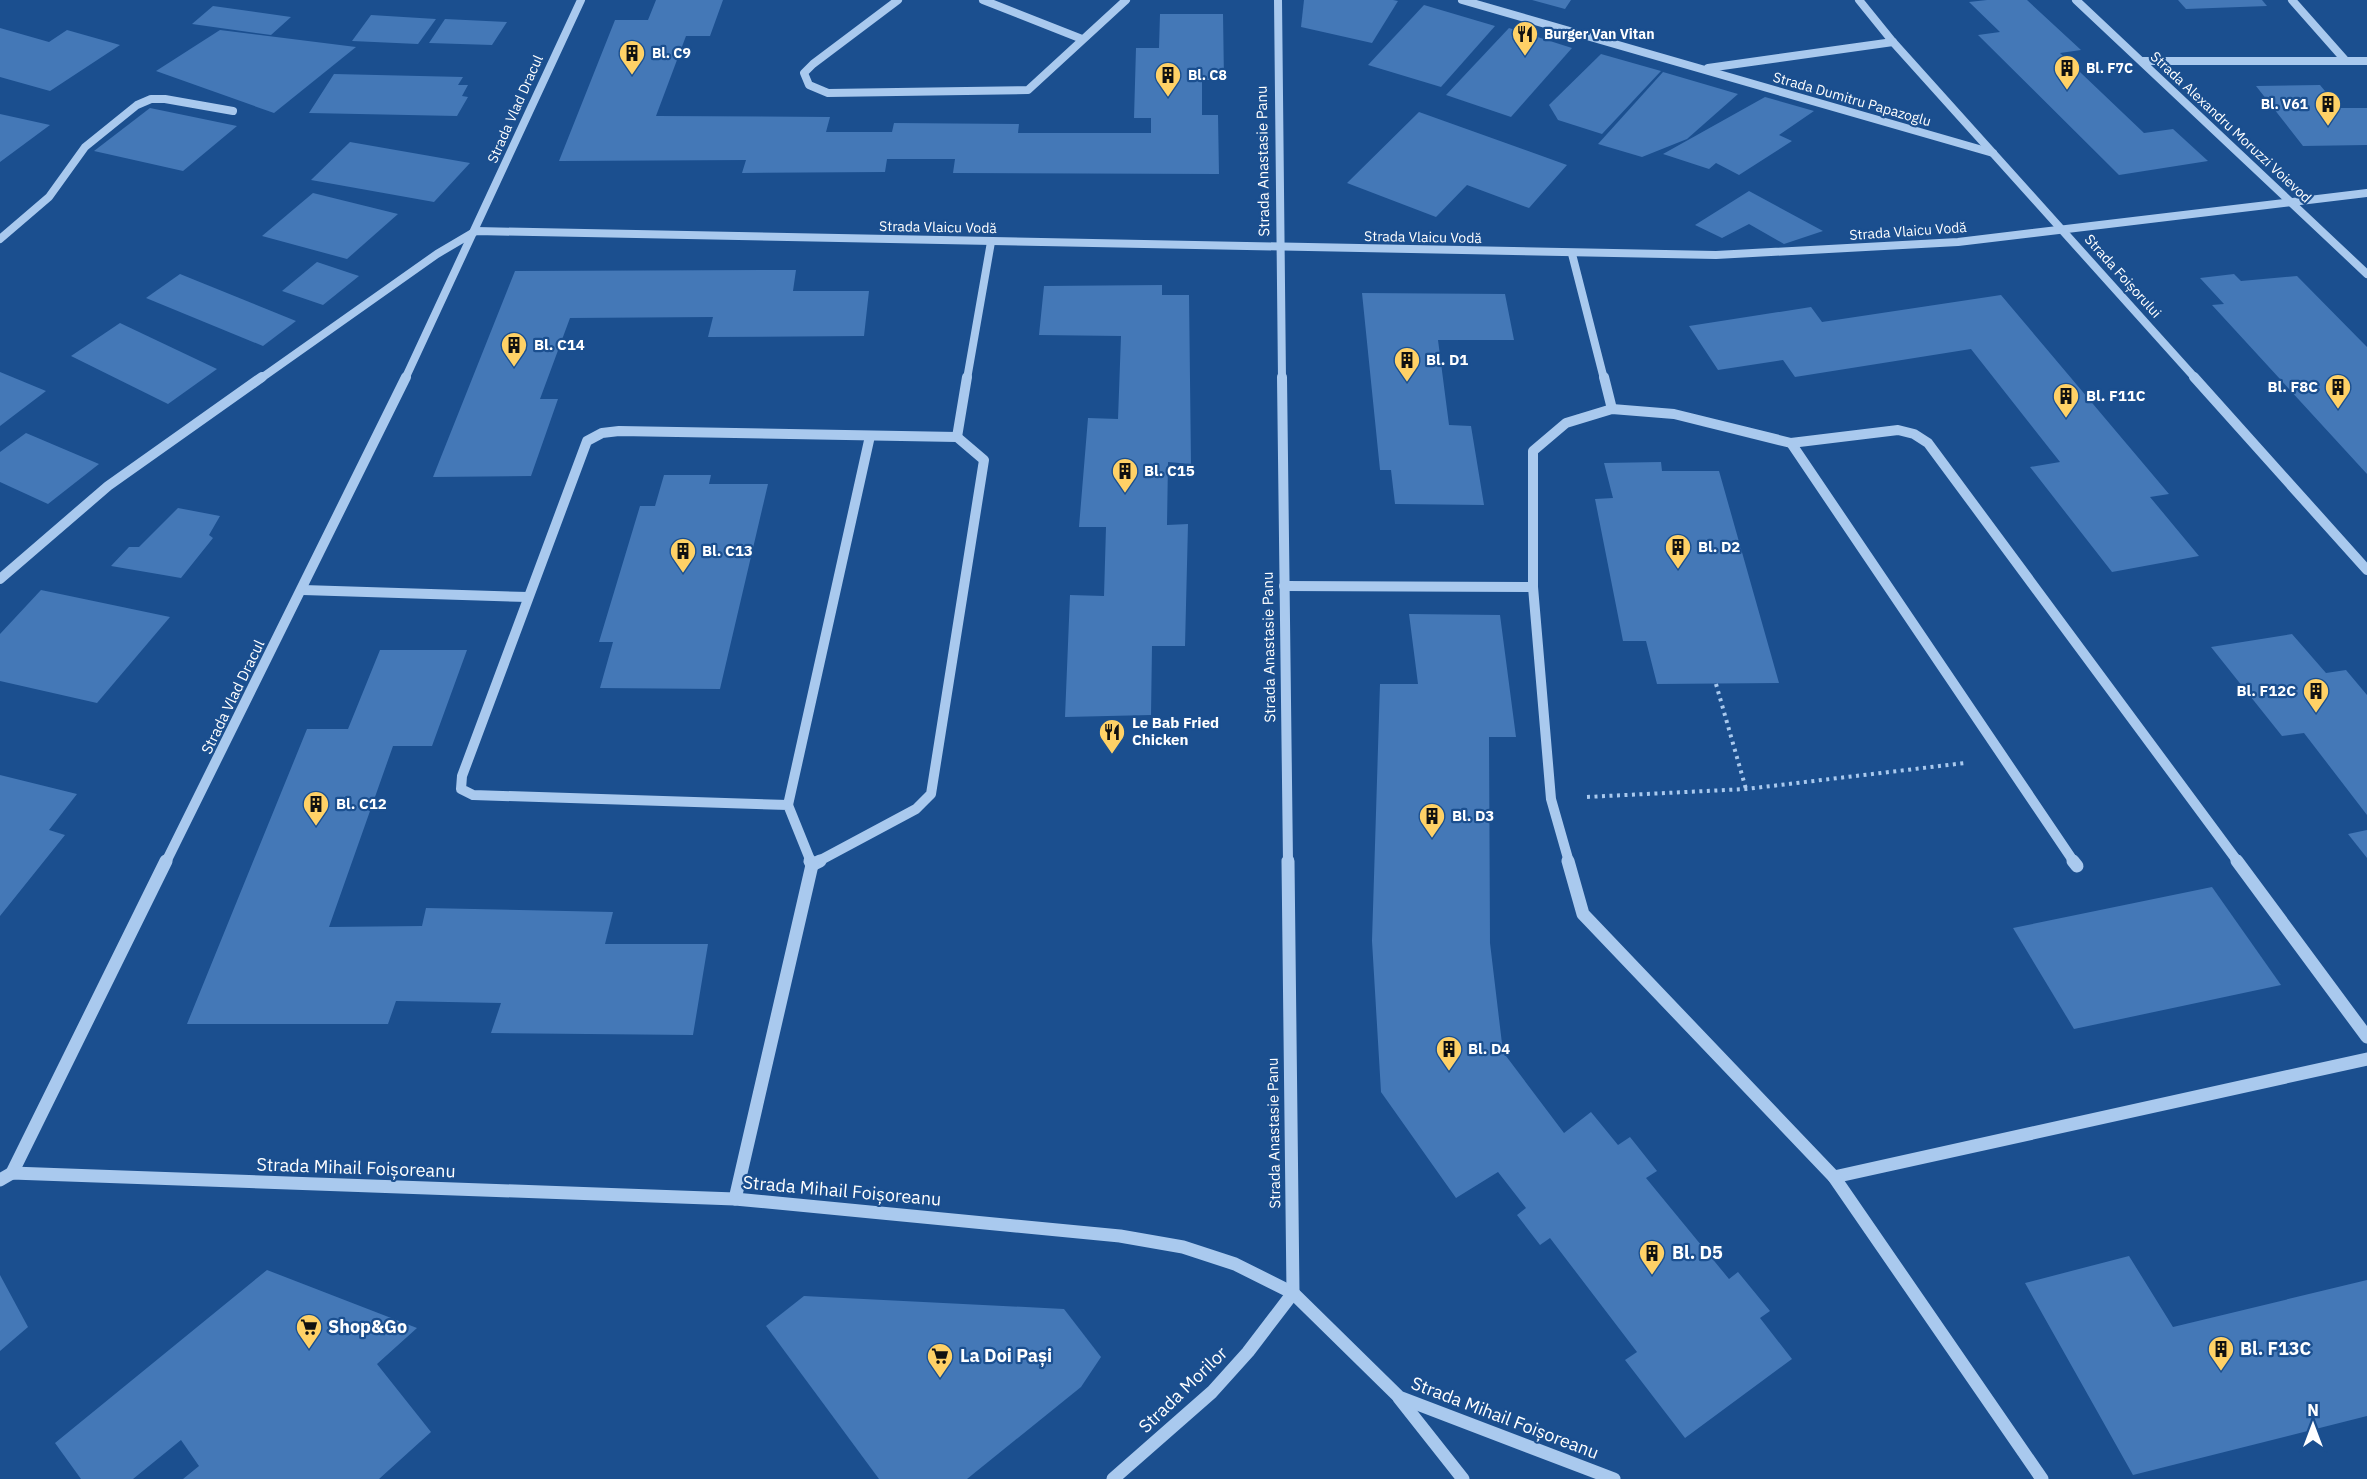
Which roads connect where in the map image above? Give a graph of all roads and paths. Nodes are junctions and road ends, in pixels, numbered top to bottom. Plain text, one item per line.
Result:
1 (581, 0) edge
2 (898, 0) edge
3 (983, 0) edge
4 (1126, 0) edge
5 (1278, 0) edge
6 (1462, 0) edge
7 (1859, 0) edge
8 (2076, 0) edge
9 (2292, 0) edge
10 (1082, 39) junction
11 (1893, 42) junction
12 (2345, 60) junction
13 (2142, 61) junction
14 (2367, 61) edge
15 (1705, 68) junction
16 (233, 111) dead end
17 (1993, 153) junction
18 (2367, 193) edge
19 (2289, 200) junction
20 (2062, 229) junction
21 (476, 231) junction
22 (0, 239) edge
23 (991, 242) junction
24 (1280, 247) junction
25 (1572, 254) junction
26 (2367, 274) edge
27 (1612, 409) junction
28 (870, 436) junction
29 (957, 437) junction
30 (1791, 443) junction
31 (2367, 570) edge
32 (0, 579) edge
33 (1284, 586) junction
34 (1533, 587) junction
35 (303, 590) junction
36 (528, 597) junction
37 (1716, 684) dead end
38 (2002, 759) junction
39 (1746, 789) junction
40 (1551, 799) junction
41 (788, 805) junction
42 (812, 866) junction
43 (2077, 866) dead end
44 (2367, 1037) edge
45 (2367, 1059) edge
46 (12, 1173) junction
47 (1834, 1177) junction
48 (0, 1180) edge
49 (735, 1199) junction
50 (1293, 1293) junction
51 (1399, 1397) junction
52 (1113, 1479) edge
53 (1463, 1479) edge
54 (1614, 1479) edge
55 (2042, 1479) edge

1 - 21 street, Strada Vlad Dracul
2 - 10 street
3 - 10 street
4 - 10 street
5 - 24 street, Strada Anastasie Panu
6 - 15 street, Strada Dumitru Papazoglu
7 - 11 street, Strada Foișorului
8 - 13 street, Strada Alexandru Moruzzi Voievod
9 - 12 street
11 - 15 street, Strada Dumitru Papazoglu
11 - 17 street, Strada Foișorului
12 - 13 street
12 - 14 street
13 - 19 street, Strada Alexandru Moruzzi Voievod
15 - 17 street, Strada Dumitru Papazoglu
16 - 22 street
17 - 20 street, Strada Foișorului
18 - 19 street, Strada Vlaicu Vodă
19 - 20 street, Strada Vlaicu Vodă
19 - 26 street, Strada Alexandru Moruzzi Voievod
20 - 25 street, Strada Vlaicu Vodă
20 - 31 street, Strada Foișorului
21 - 23 street, Strada Vlaicu Vodă
21 - 32 street
21 - 35 street, Strada Vlad Dracul
23 - 24 street, Strada Vlaicu Vodă
23 - 29 street
24 - 25 street, Strada Vlaicu Vodă
24 - 33 street, Strada Anastasie Panu
25 - 27 street
27 - 30 street
27 - 34 street
28 - 29 street
28 - 36 street
28 - 41 street
29 - 42 street
30 - 38 street
30 - 44 street
33 - 34 street
33 - 50 street, Strada Anastasie Panu
34 - 40 street
35 - 36 street
35 - 46 street, Strada Vlad Dracul
36 - 41 street
37 - 39 path
38 - 39 path
38 - 43 street
39 - 40 path
40 - 47 street
41 - 42 street
42 - 49 street
45 - 47 street
46 - 48 street
46 - 49 street, Strada Mihail Foișoreanu
47 - 55 street
49 - 50 street, Strada Mihail Foișoreanu
50 - 51 street, Strada Mihail Foișoreanu
50 - 52 street, Strada Morilor
51 - 53 street
51 - 54 street, Strada Mihail Foișoreanu

